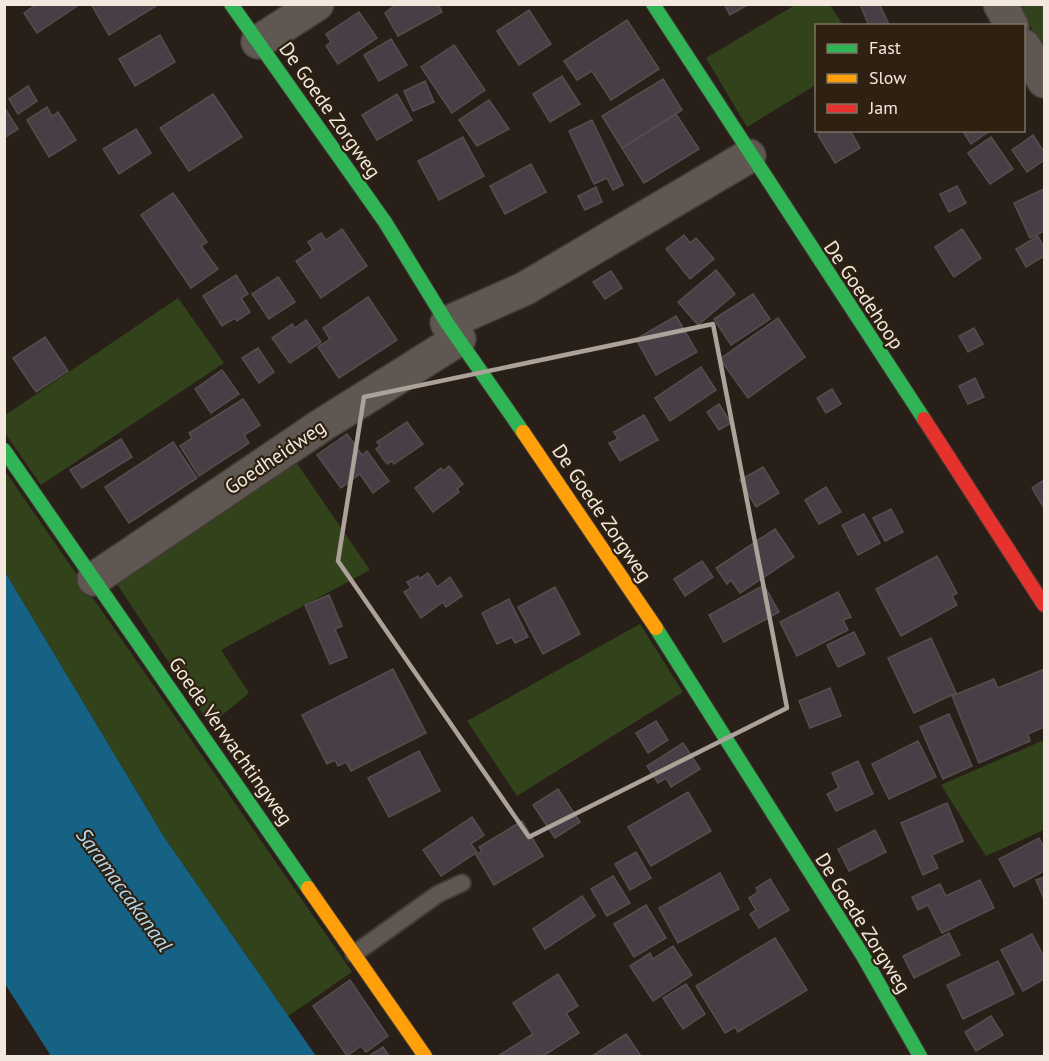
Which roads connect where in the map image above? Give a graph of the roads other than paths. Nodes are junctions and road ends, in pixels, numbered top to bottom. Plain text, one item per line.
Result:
1 (231, 4) edge
2 (317, 4) edge
3 (653, 4) edge
4 (1000, 4) edge
5 (1011, 24) edge
6 (258, 42) junction
7 (1025, 49) edge
8 (1044, 81) edge
9 (748, 156) junction
10 (453, 331) junction
11 (4, 450) edge
12 (94, 579) junction
13 (1044, 605) edge
14 (462, 884) dead end
15 (354, 954) junction
16 (424, 1056) edge
17 (920, 1056) edge

1 - 6 street, De Goede Zorgweg
2 - 6 street
3 - 9 street, De Goedehoop
4 - 5 street
6 - 10 street, De Goede Zorgweg
7 - 8 street
9 - 10 street, Goedheidweg
9 - 13 street, De Goedehoop
10 - 12 street, Goedheidweg
10 - 17 street, De Goede Zorgweg
11 - 12 street, Goede Verwachtingweg
12 - 15 street, Goede Verwachtingweg
14 - 15 lane
15 - 16 street, Goede Verwachtingweg

